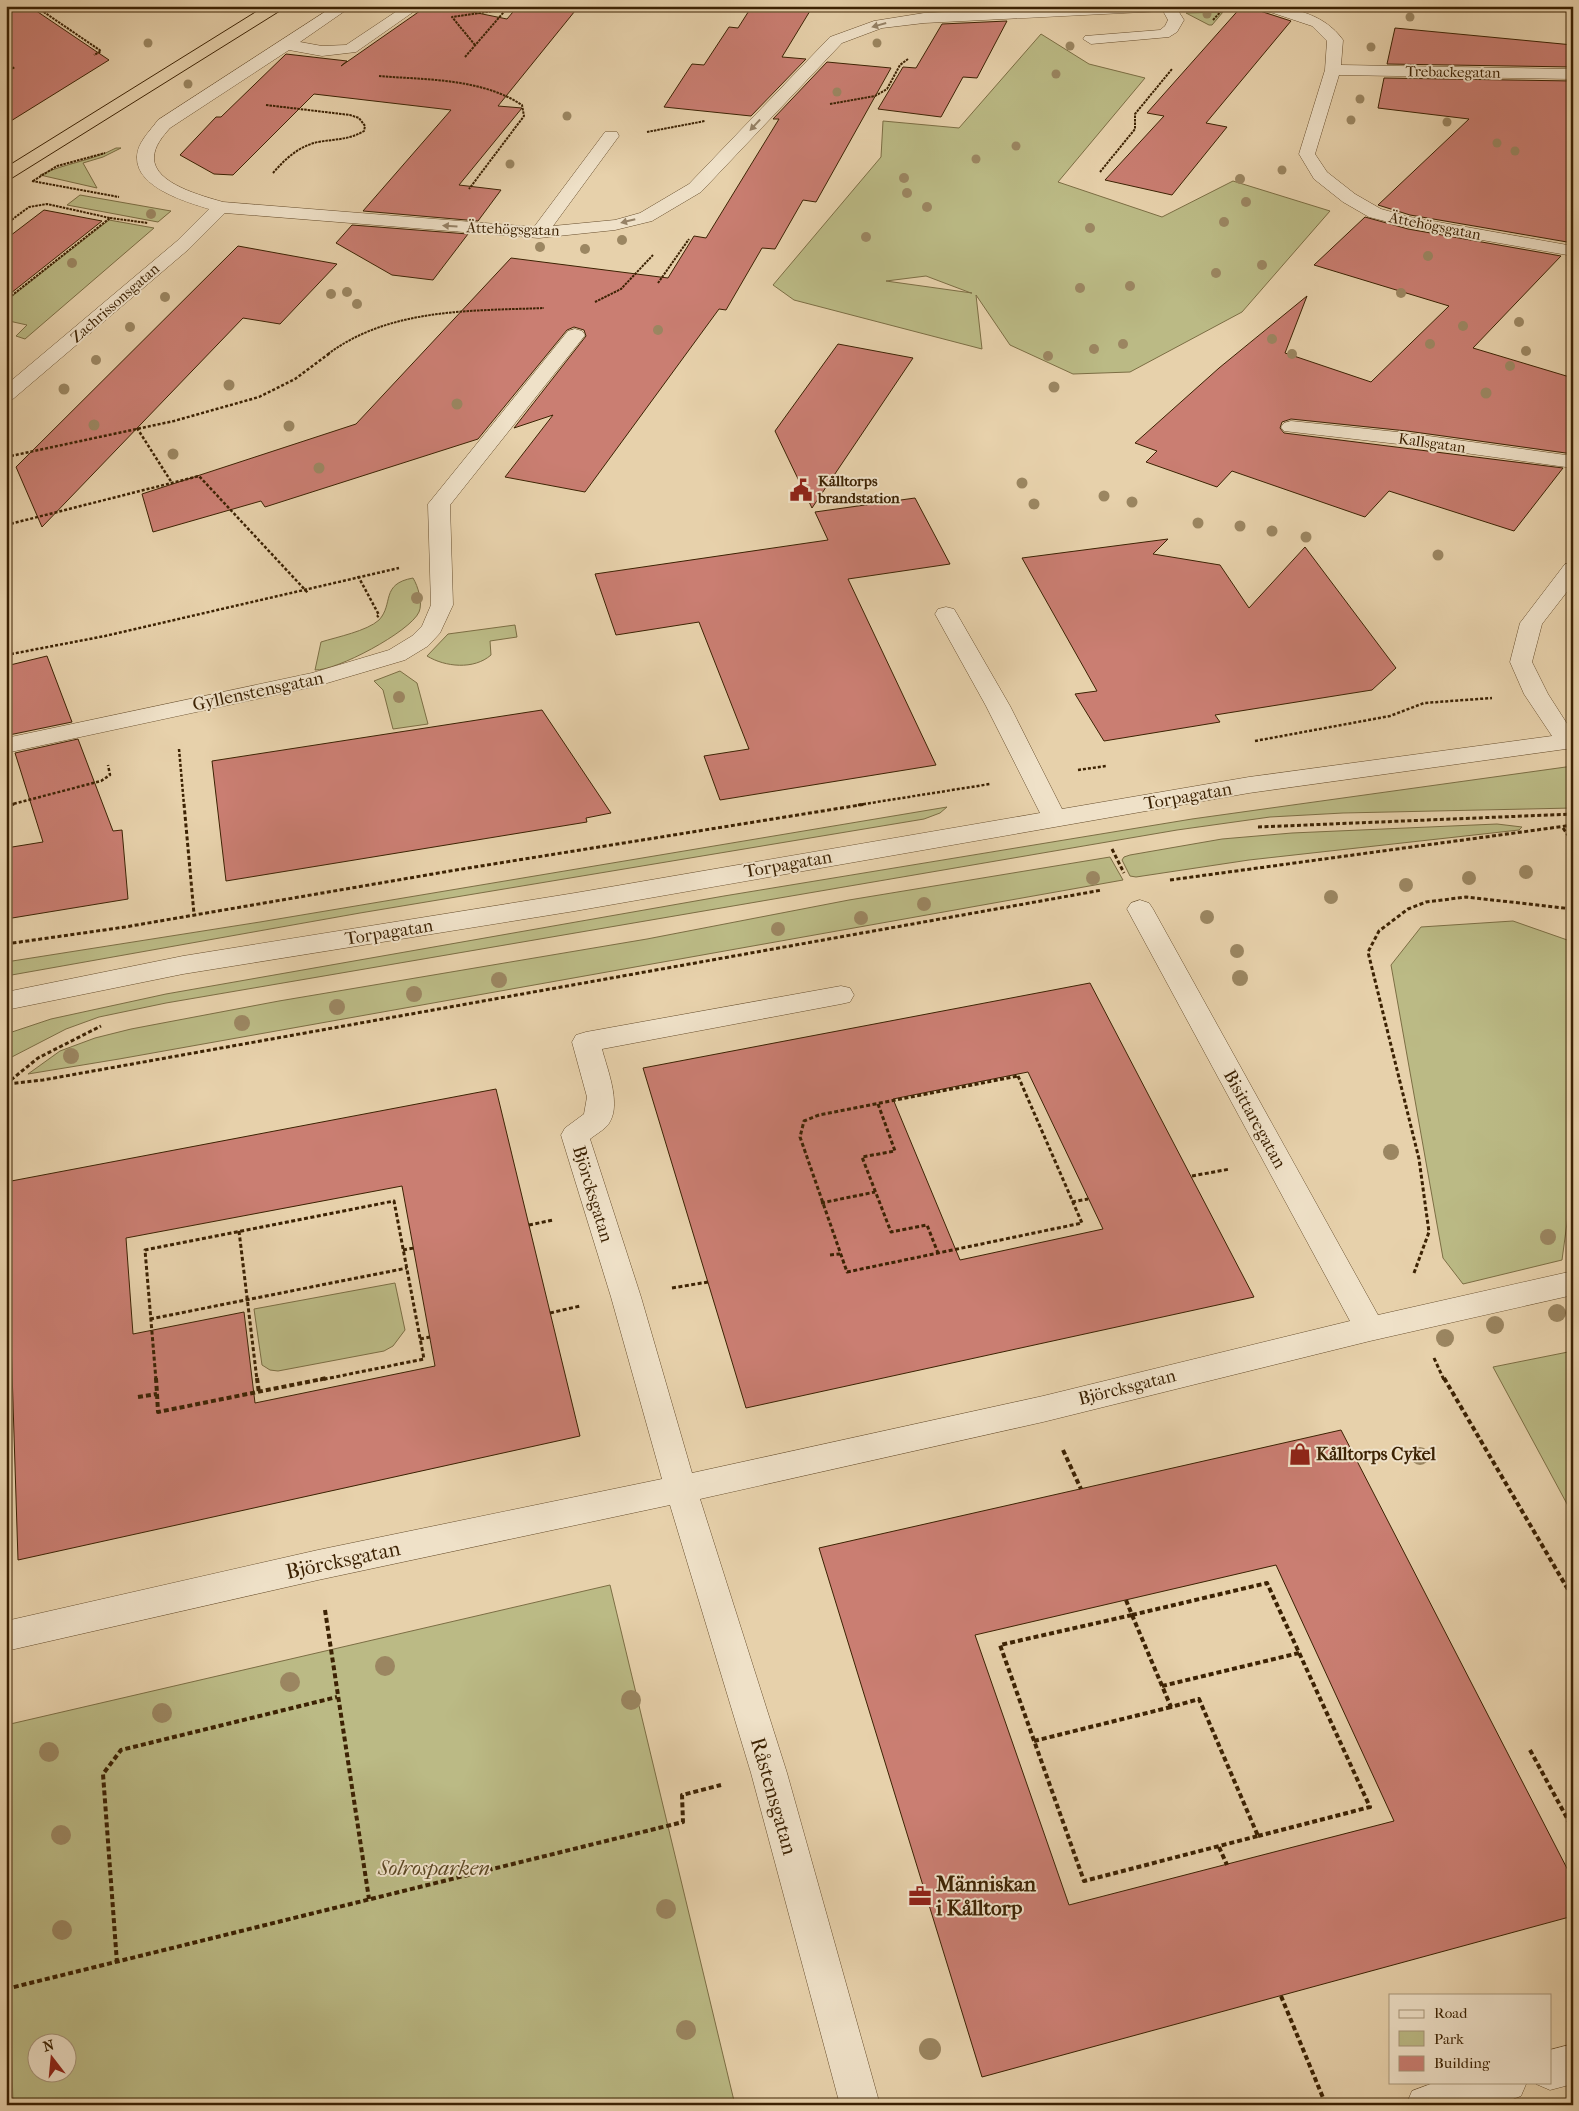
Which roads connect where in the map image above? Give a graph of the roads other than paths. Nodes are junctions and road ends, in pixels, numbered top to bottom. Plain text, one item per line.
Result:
1 (345, 6) edge
2 (1170, 6) edge
3 (1266, 6) edge
4 (408, 10) dead end
5 (1091, 39) dead end
6 (284, 44) junction
7 (1333, 70) junction
8 (1573, 74) edge
9 (611, 136) road end
10 (221, 207) junction
11 (538, 233) junction
12 (1573, 251) edge
13 (575, 335) dead end
14 (6, 395) edge
15 (1291, 427) dead end
16 (1573, 462) edge
17 (1573, 569) edge
18 (946, 614) dead end
19 (1570, 742) edge
20 (6, 746) edge
21 (1055, 819) junction
22 (1140, 909) dead end
23 (841, 995) dead end
24 (6, 1001) edge
25 (1573, 1283) edge
26 (1370, 1328) junction
27 (681, 1490) junction
28 (6, 1636) edge
29 (1573, 2064) edge
30 (1552, 2069) edge
31 (1500, 2084) edge
32 (860, 2105) edge
33 (1426, 2105) edge

1 - 6 street
2 - 5 street
2 -> 11 street, Ättehögsgatan
3 - 7 street, Ättehögsgatan
4 - 6 street
6 - 10 street, Ättehögsgatan
7 - 8 street, Trebackegatan
7 - 12 street, Ättehögsgatan
9 - 11 street
11 -> 10 street, Ättehögsgatan
10 - 14 street, Zachrissonsgatan
13 - 20 street, Gyllenstensgatan
15 - 16 street, Kallsgatan
17 - 19 street
18 - 21 street
19 - 21 street, Torpagatan
21 - 24 street, Torpagatan
22 - 26 street, Bisittaregatan
23 - 27 street, Björcksgatan
25 - 26 street, Björcksgatan
26 - 27 street, Björcksgatan
27 - 28 street, Björcksgatan
27 - 32 street, Råstensgatan
29 - 30 street
31 - 33 street

